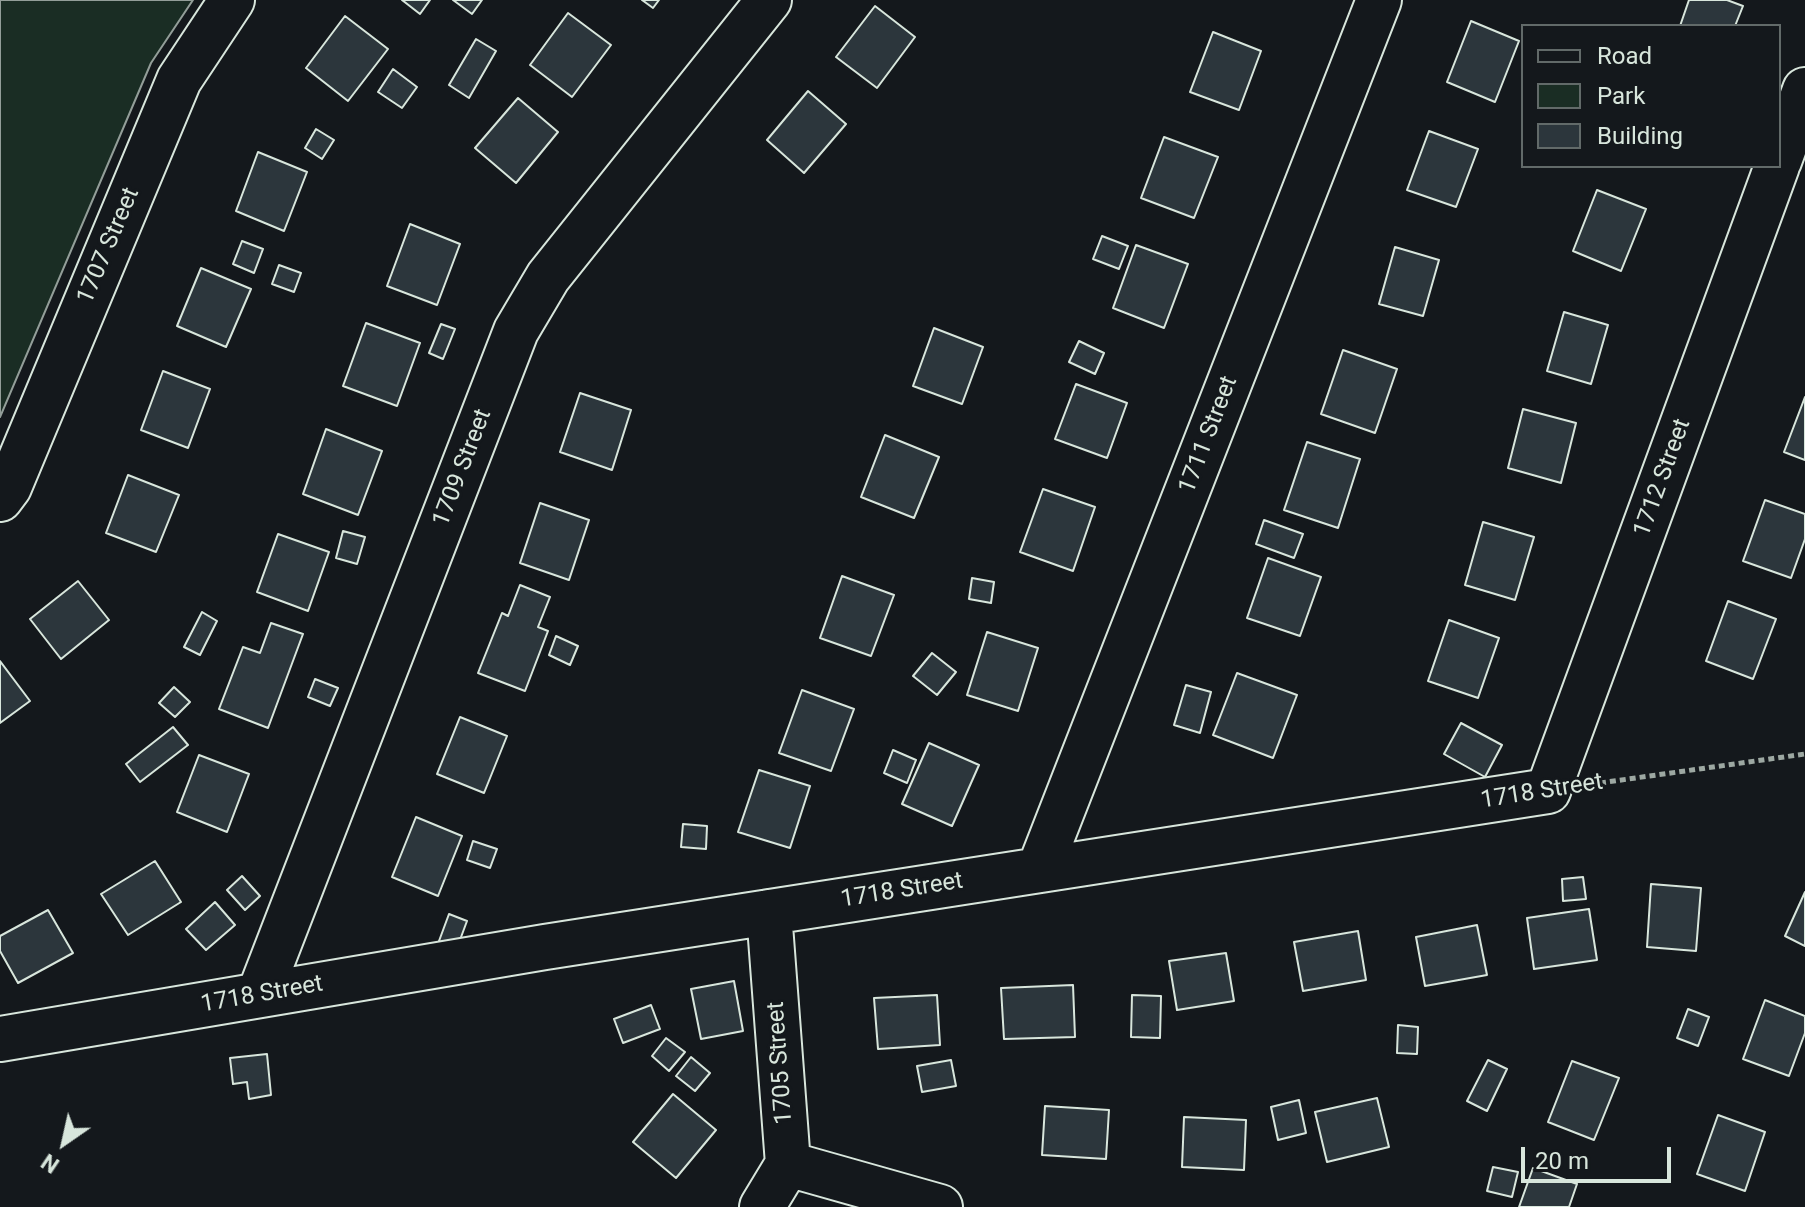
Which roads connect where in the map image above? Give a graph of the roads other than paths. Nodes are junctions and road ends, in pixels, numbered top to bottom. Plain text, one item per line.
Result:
1 (232, 0) edge
2 (769, 0) edge
3 (1379, 0) edge
4 (1805, 90) edge
5 (1781, 155) edge
6 (1776, 168) edge
7 (0, 499) edge
8 (1548, 791) joint
9 (1039, 870) junction
10 (769, 912) junction
11 (259, 995) junction
12 (0, 1039) edge
13 (788, 1164) junction
14 (762, 1207) edge
15 (940, 1207) edge

1 - 7 street, 1707 Street
2 - 11 street, 1709 Street
3 - 9 street, 1711 Street
4 - 5 street, 1712 Street
6 - 8 street, 1712 Street
8 - 9 street, 1718 Street
9 - 10 street, 1718 Street
10 - 11 street, 1718 Street
10 - 13 street, 1705 Street
11 - 12 street, 1718 Street
13 - 14 street
13 - 15 street

